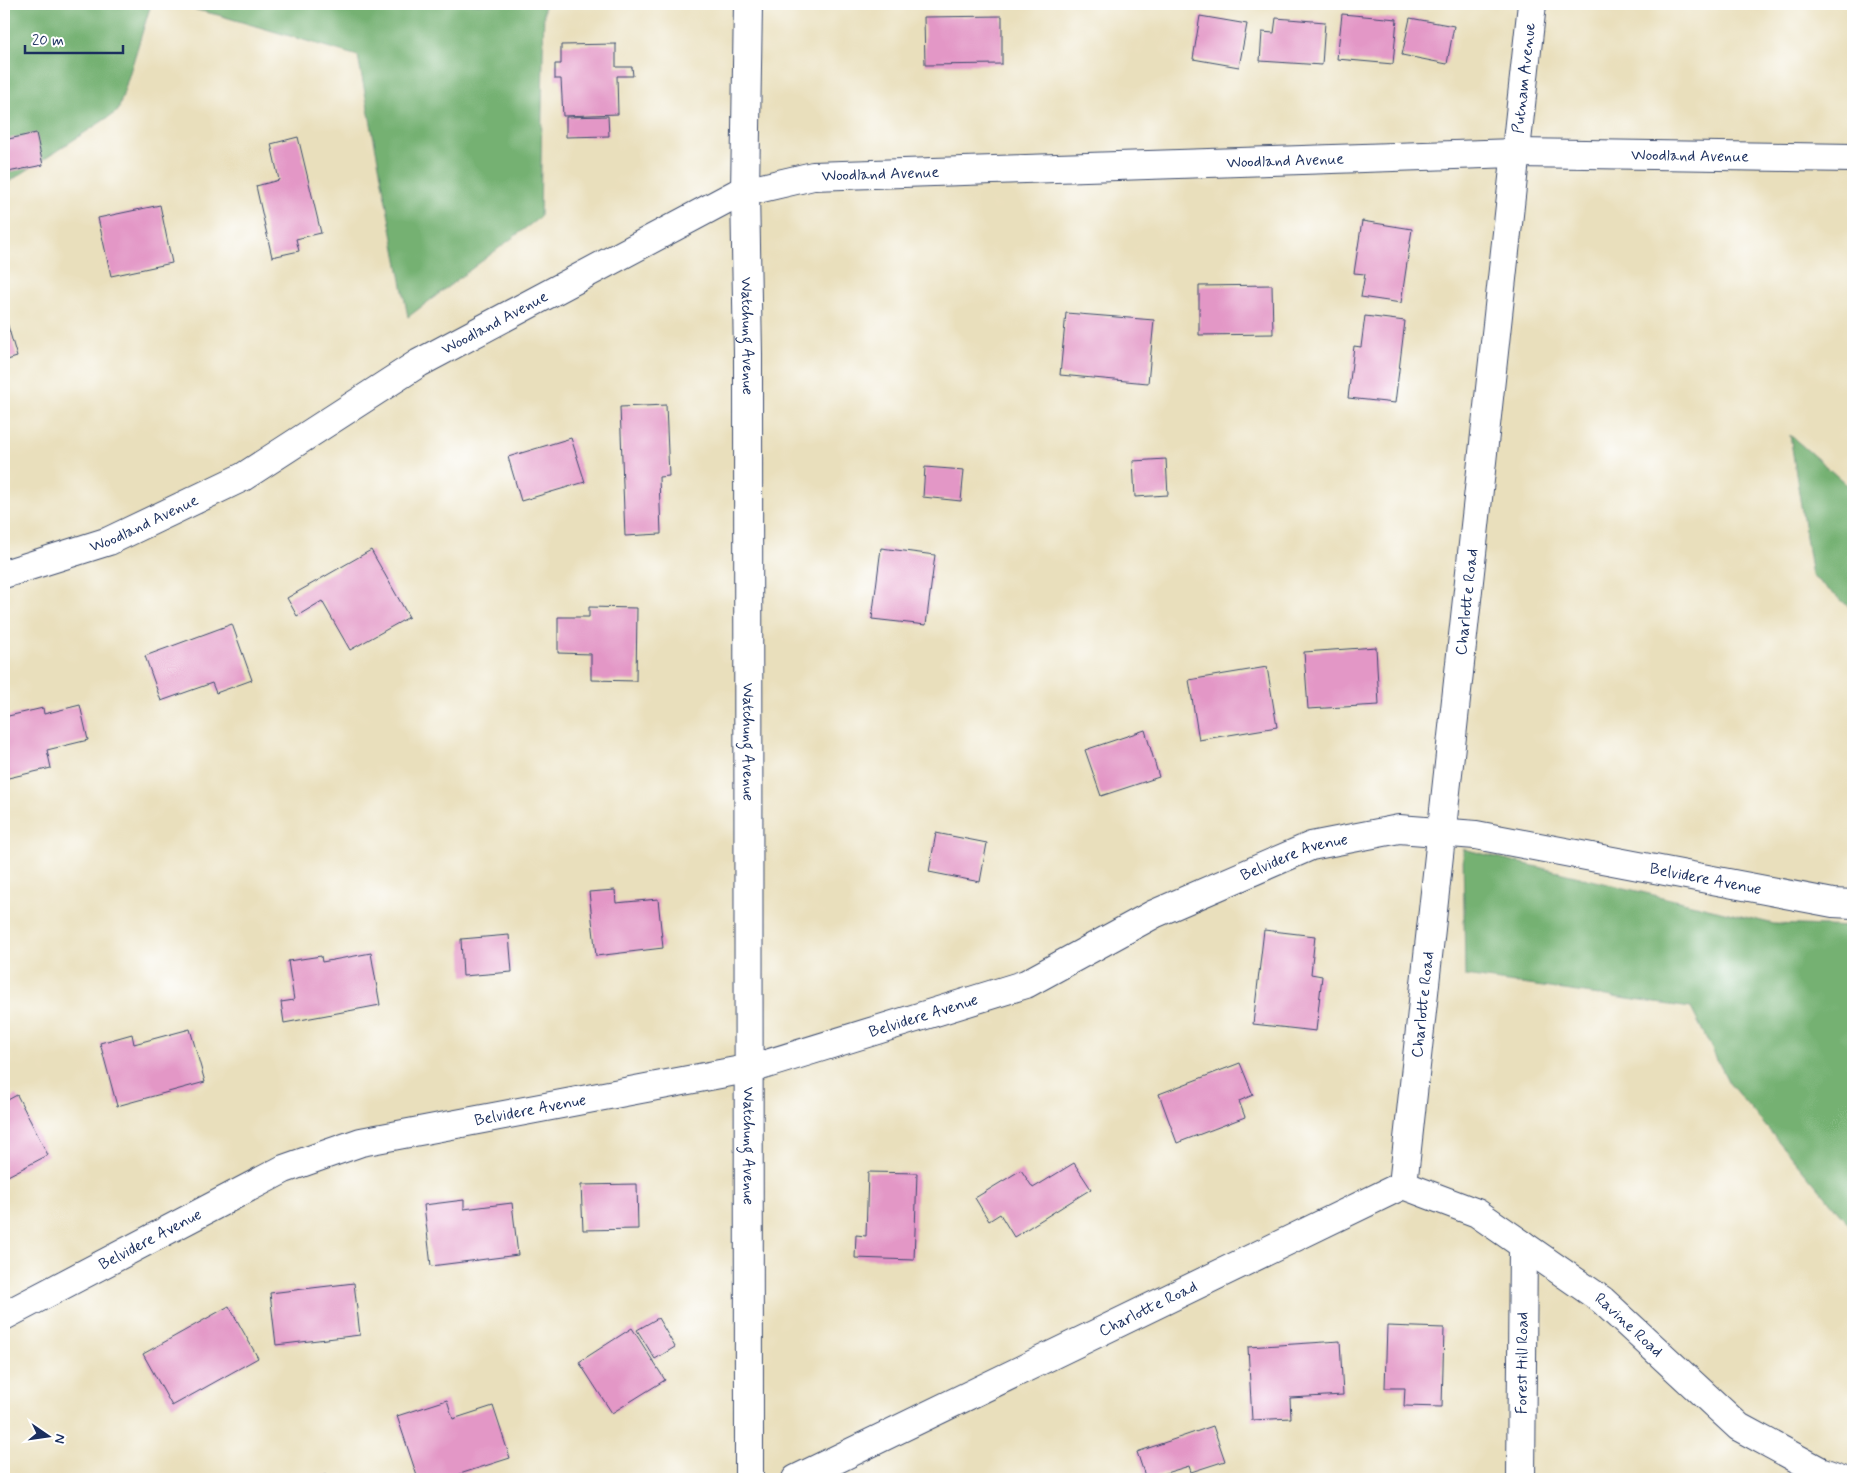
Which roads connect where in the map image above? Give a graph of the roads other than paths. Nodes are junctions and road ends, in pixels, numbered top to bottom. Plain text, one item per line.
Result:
1 (748, 4) edge
2 (1532, 4) edge
3 (1515, 152) junction
4 (1853, 158) edge
5 (745, 191) junction
6 (4, 574) edge
7 (1442, 832) junction
8 (1853, 904) edge
9 (748, 1069) junction
10 (1403, 1185) junction
11 (1523, 1245) junction
12 (4, 1316) edge
13 (749, 1479) edge
14 (796, 1479) edge
15 (1521, 1479) edge
16 (1842, 1479) edge

1 - 5 street, Watchung Avenue
2 - 3 street, Putnam Avenue
3 - 4 street, Woodland Avenue
3 - 5 street, Woodland Avenue
3 - 7 street, Charlotte Road
5 - 6 street, Woodland Avenue
5 - 9 street, Watchung Avenue
7 - 8 street, Belvidere Avenue
7 - 9 street, Belvidere Avenue
7 - 10 street, Charlotte Road
9 - 12 street, Belvidere Avenue
9 - 13 street, Watchung Avenue
10 - 11 street, Ravine Road
10 - 14 street, Charlotte Road
11 - 15 street, Forest Hill Road
11 - 16 street, Ravine Road

